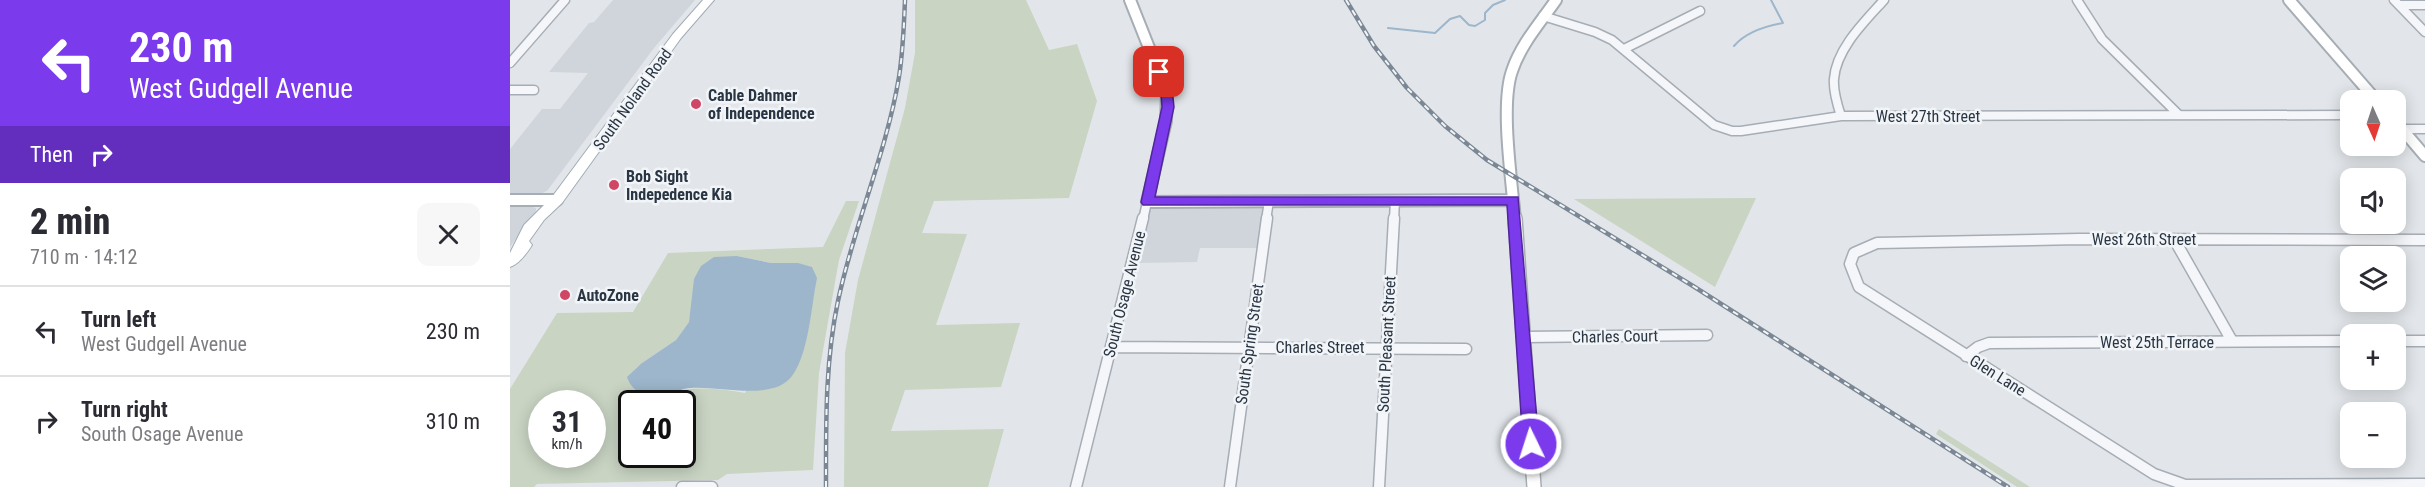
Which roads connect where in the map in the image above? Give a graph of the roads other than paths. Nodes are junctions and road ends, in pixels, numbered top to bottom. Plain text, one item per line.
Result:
1 (565, 0) edge
2 (709, 0) edge
3 (1130, 0) edge
4 (1556, 0) edge
5 (1884, 0) edge
6 (2077, 0) edge
7 (2289, 0) edge
8 (2397, 2) edge
9 (2425, 5) edge
10 (1700, 11) dead end
11 (1543, 16) junction
12 (2425, 32) edge
13 (1624, 49) junction
14 (510, 63) edge
15 (510, 90) edge
16 (534, 90) dead end
17 (2367, 90) edge
18 (2179, 115) junction
19 (2340, 115) edge
20 (1841, 116) junction
21 (2406, 127) edge
22 (2425, 129) edge
23 (2406, 135) edge
24 (2425, 156) edge
25 (510, 200) edge
26 (558, 200) junction
27 (1395, 200) junction
28 (1513, 200) junction
29 (1269, 201) junction
30 (1147, 202) junction
31 (2174, 239) junction
32 (2425, 240) edge
33 (1863, 246) joint
34 (514, 256) edge
35 (1707, 335) dead end
36 (1524, 337) junction
37 (2232, 341) junction
38 (2340, 341) edge
39 (2406, 341) edge
40 (2425, 342) edge
41 (1112, 347) junction
42 (1249, 347) junction
43 (1385, 347) junction
44 (1466, 349) dead end
45 (1966, 356) junction
46 (2425, 484) edge
47 (682, 487) edge
48 (712, 487) edge
49 (1076, 487) edge
50 (1230, 487) edge
51 (1379, 487) edge
52 (1534, 487) edge

1 - 14 street
2 - 26 main road, South Noland Road
3 - 30 street, South Osage Avenue
4 - 11 street
5 - 20 street
6 - 18 street
7 - 17 street
8 - 9 street
8 - 12 street
10 - 13 street
11 - 13 street, West 27th Street
11 - 28 street
13 - 20 street, West 27th Street
15 - 16 street
18 - 19 street, West 27th Street
18 - 20 street, West 27th Street
21 - 22 street
23 - 24 street
25 - 26 street
26 - 34 main road, South Noland Road
27 - 28 street
27 - 29 street
27 - 43 street, South Pleasant Street
28 - 36 street
29 - 30 street
29 - 42 street, South Spring Street
30 - 41 street, South Osage Avenue
31 - 32 street, West 26th Street
31 - 33 street, West 26th Street
31 - 37 street
33 - 45 street, Glen Lane
35 - 36 street, Charles Court
36 - 52 street
37 - 38 street, West 25th Terrace
37 - 45 street, West 25th Terrace
39 - 40 street
41 - 42 street, Charles Street
41 - 49 street, South Osage Avenue
42 - 43 street, Charles Street
42 - 50 street, South Spring Street
43 - 44 street, Charles Street
43 - 51 street, South Pleasant Street
45 - 46 street, Glen Lane
47 - 48 street

